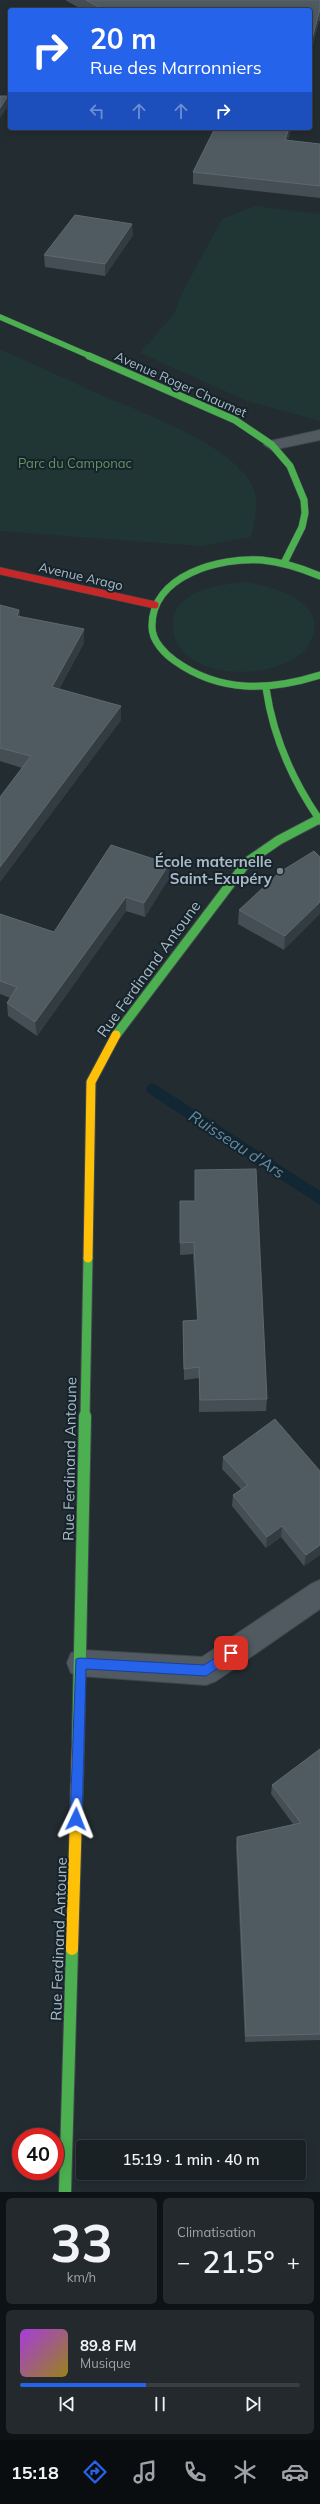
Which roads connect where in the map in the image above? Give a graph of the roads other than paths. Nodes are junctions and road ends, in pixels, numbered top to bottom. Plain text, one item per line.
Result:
1 (0, 317) edge
2 (320, 435) edge
3 (272, 445) junction
4 (284, 563) junction
5 (0, 571) edge
6 (320, 576) edge
7 (155, 606) junction
8 (320, 675) edge
9 (266, 688) junction
10 (320, 820) edge
11 (320, 1593) edge
12 (80, 1663) junction
13 (65, 2192) edge

1 - 3 street, Avenue Roger Chaumet
2 - 3 street
3 - 4 street, Avenue Roger Chaumet
4 - 6 street
4 - 7 street
5 - 7 street, Avenue Arago
7 - 9 street
8 - 9 street
9 - 10 street
10 - 12 street, Rue Ferdinand Antoune
11 - 12 street
12 - 13 street, Rue Ferdinand Antoune

